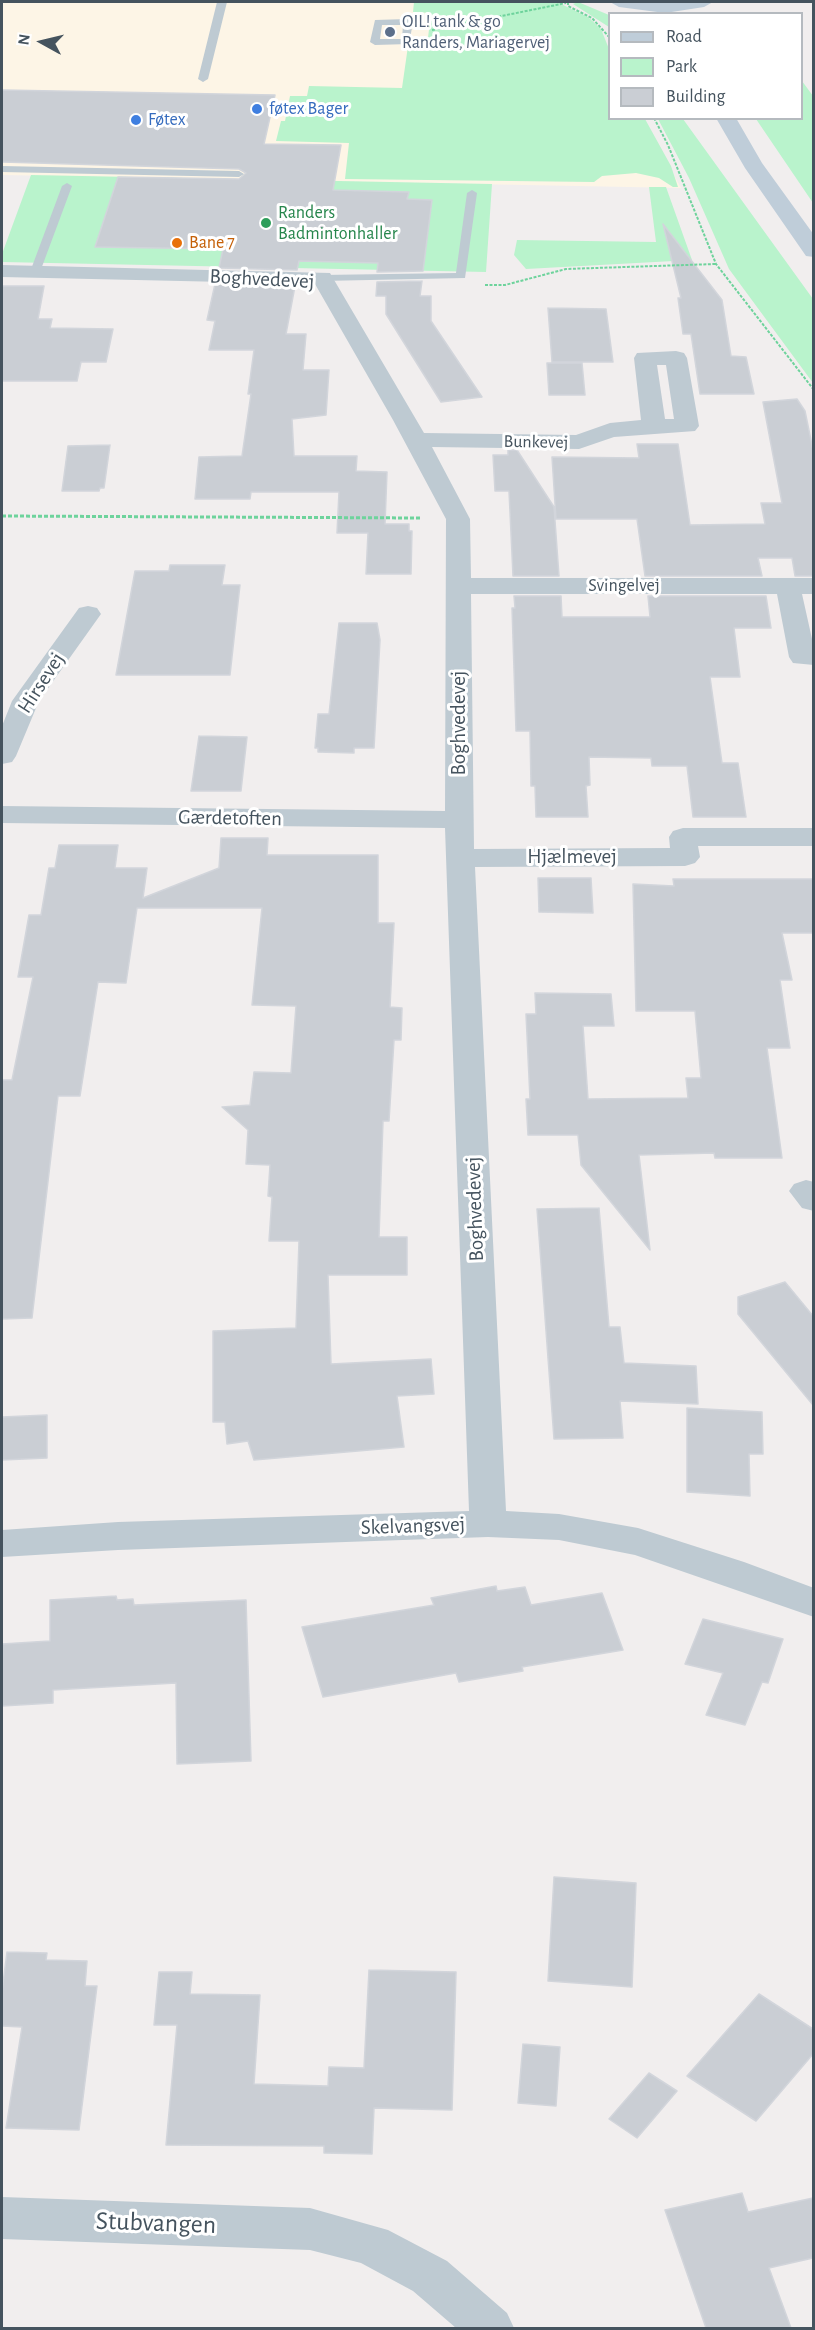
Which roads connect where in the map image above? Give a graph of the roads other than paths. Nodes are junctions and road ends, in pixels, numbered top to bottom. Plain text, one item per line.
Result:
1 (222, 2) edge
2 (619, 2) edge
3 (704, 2) edge
4 (685, 10) edge
5 (655, 11) edge
6 (203, 80) dead end
7 (727, 120) edge
8 (2, 169) edge
9 (239, 174) dead end
10 (67, 186) dead end
11 (472, 193) dead end
12 (813, 251) edge
13 (2, 272) edge
14 (35, 272) junction
15 (322, 278) junction
16 (654, 426) dead end
17 (416, 440) junction
18 (801, 585) edge
19 (459, 586) junction
20 (88, 614) dead end
21 (813, 657) edge
22 (2, 756) edge
23 (2, 815) edge
24 (459, 820) junction
25 (813, 837) edge
26 (813, 856) edge
27 (685, 857) junction
28 (460, 858) junction
29 (488, 1524) junction
30 (2, 1544) edge
31 (813, 1603) edge
32 (2, 2218) edge
33 (490, 2328) edge

1 - 6 lane
2 - 5 main road
3 - 4 main road
4 - 5 main road
7 - 12 main road
8 - 9 lane
10 - 14 lane
11 - 15 lane
13 - 14 street, Boghvedevej
14 - 15 street, Boghvedevej
15 - 17 street, Boghvedevej
16 - 17 street, Bunkevej
17 - 19 street, Boghvedevej
18 - 19 street, Svingelvej
18 - 21 street, Svingelvej
19 - 24 street, Boghvedevej
20 - 22 street, Hirsevej
23 - 24 street, Gærdetoften
24 - 28 street, Boghvedevej
25 - 27 street
26 - 27 street, Hjælmevej
27 - 28 street, Hjælmevej
28 - 29 street, Boghvedevej
29 - 30 street, Skelvangsvej
29 - 31 street, Skelvangsvej
32 - 33 street, Stubvangen

